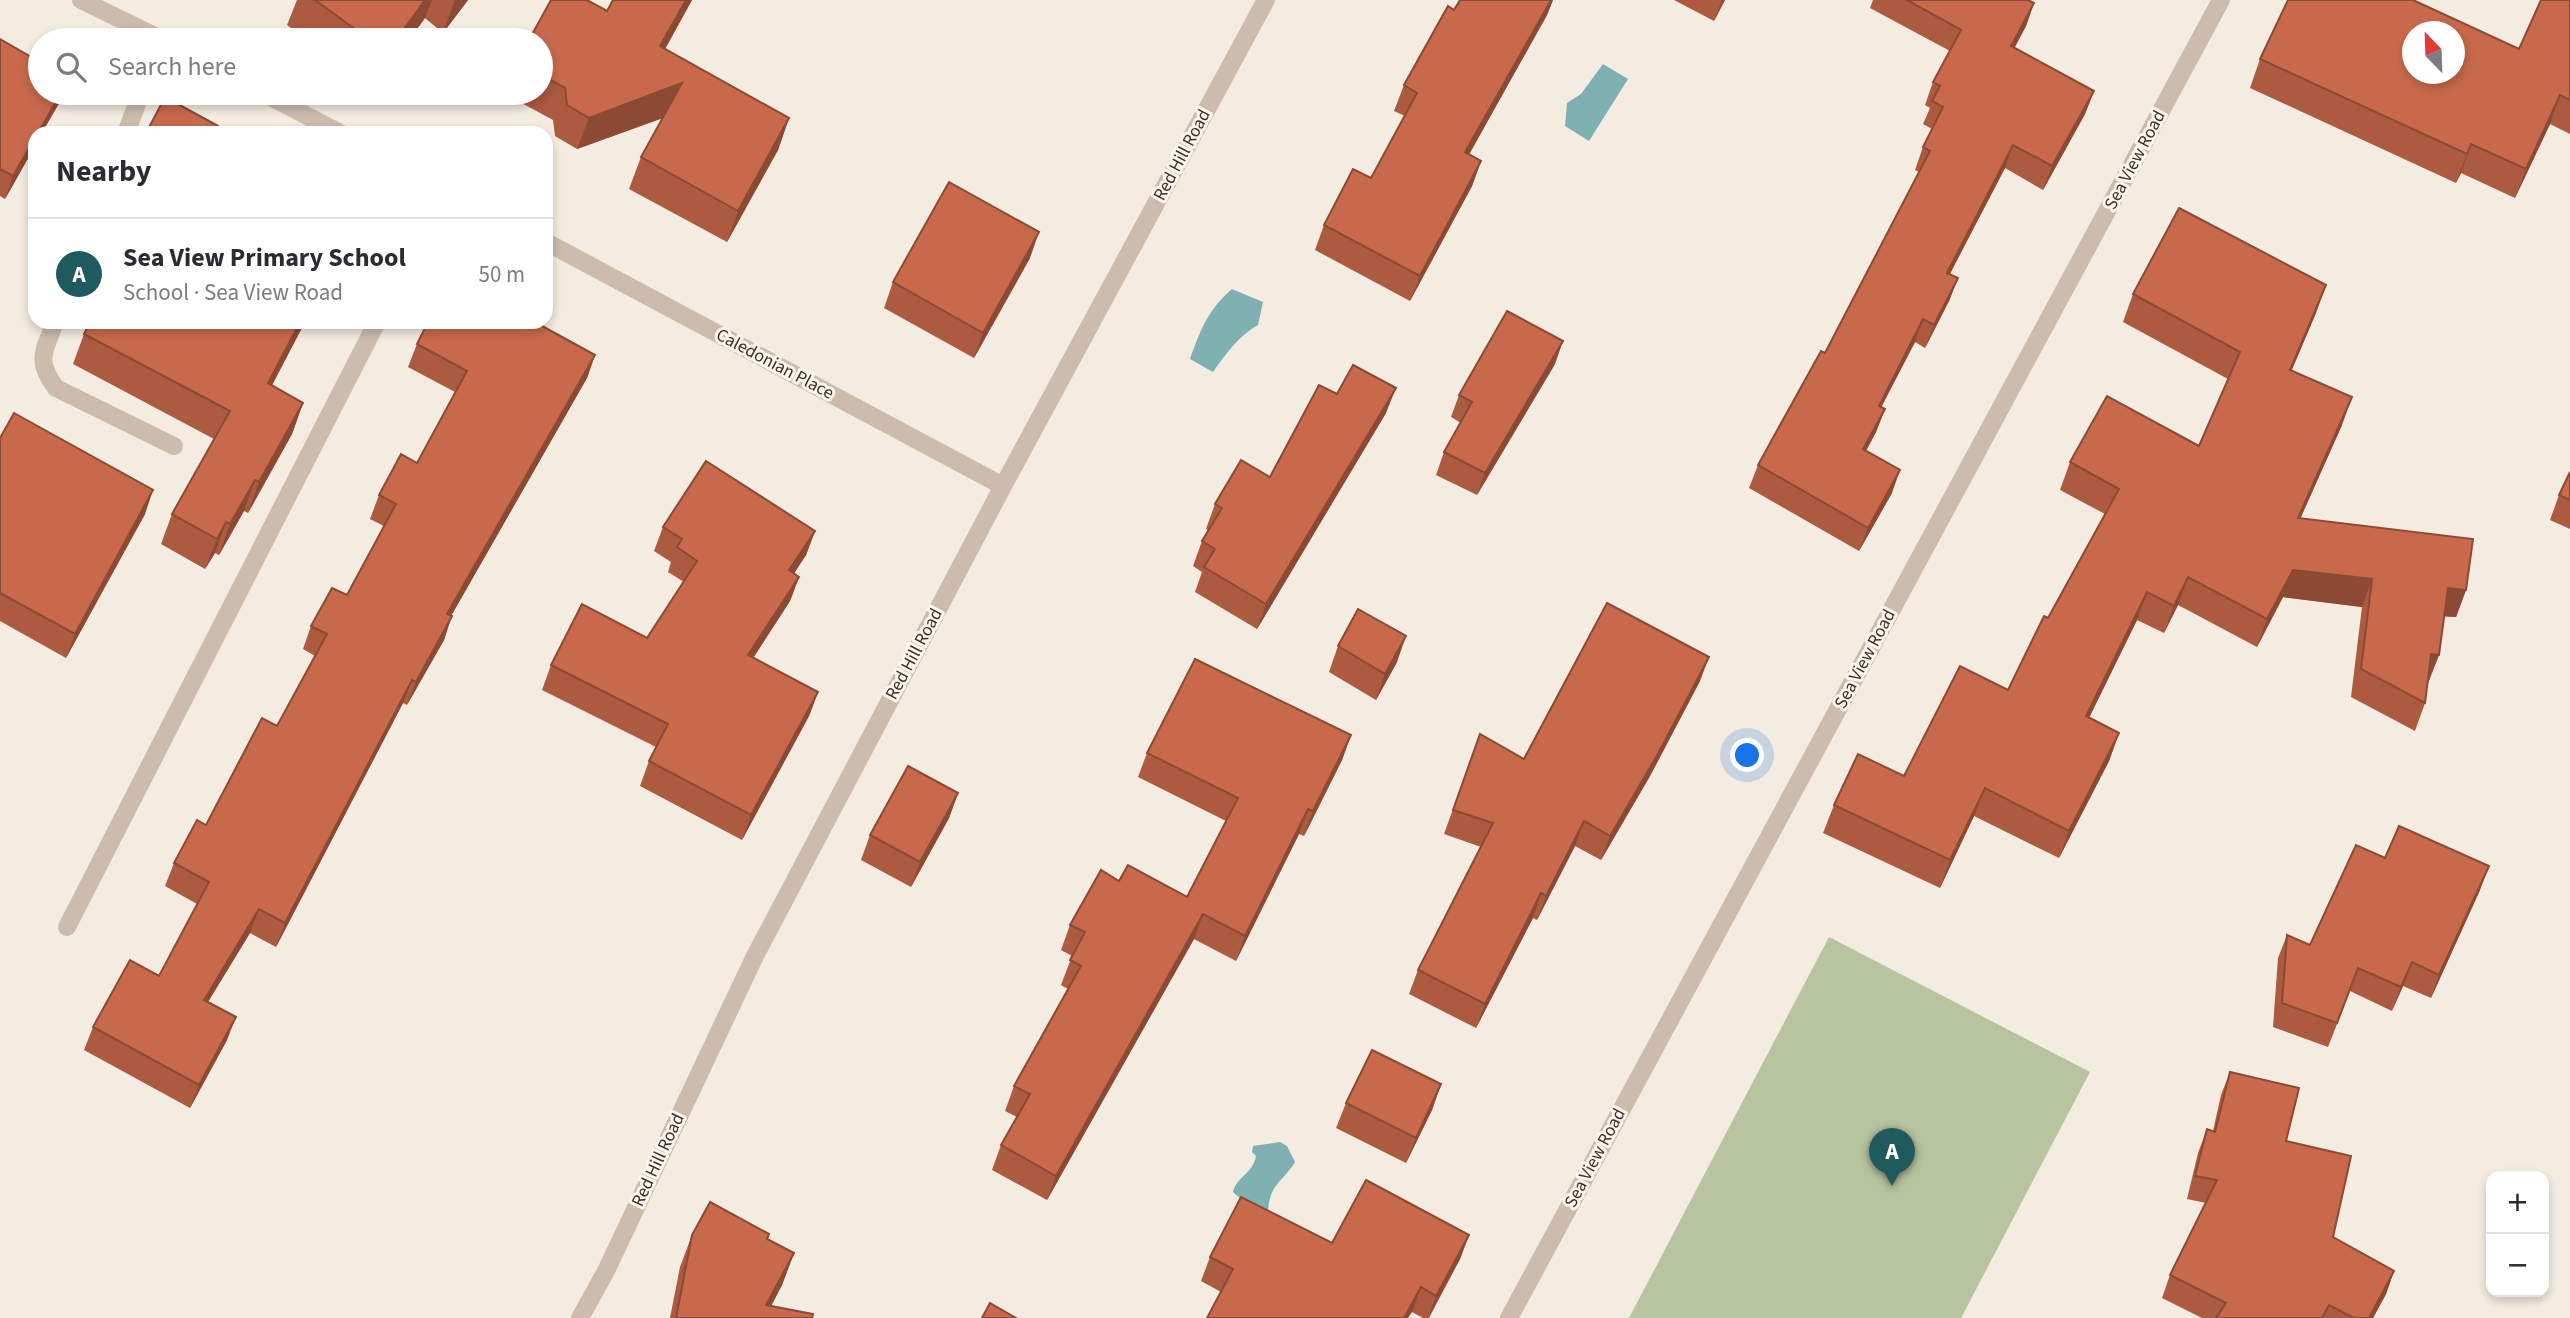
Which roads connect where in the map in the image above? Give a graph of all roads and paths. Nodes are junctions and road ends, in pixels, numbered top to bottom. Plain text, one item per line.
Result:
1 (81, 0) edge
2 (1266, 0) edge
3 (2221, 0) edge
4 (138, 28) edge
5 (136, 105) edge
6 (286, 105) edge
7 (129, 126) edge
8 (327, 126) edge
9 (553, 246) edge
10 (52, 329) edge
11 (373, 329) edge
12 (174, 446) dead end
13 (1003, 486) junction
14 (67, 927) dead end
15 (580, 1318) edge
16 (1509, 1318) edge

1 - 4 street
2 - 13 street, Red Hill Road
3 - 16 street, Sea View Road
5 - 7 street
6 - 8 street
9 - 13 street, Caledonian Place
10 - 12 street
11 - 14 street
13 - 15 street, Red Hill Road

